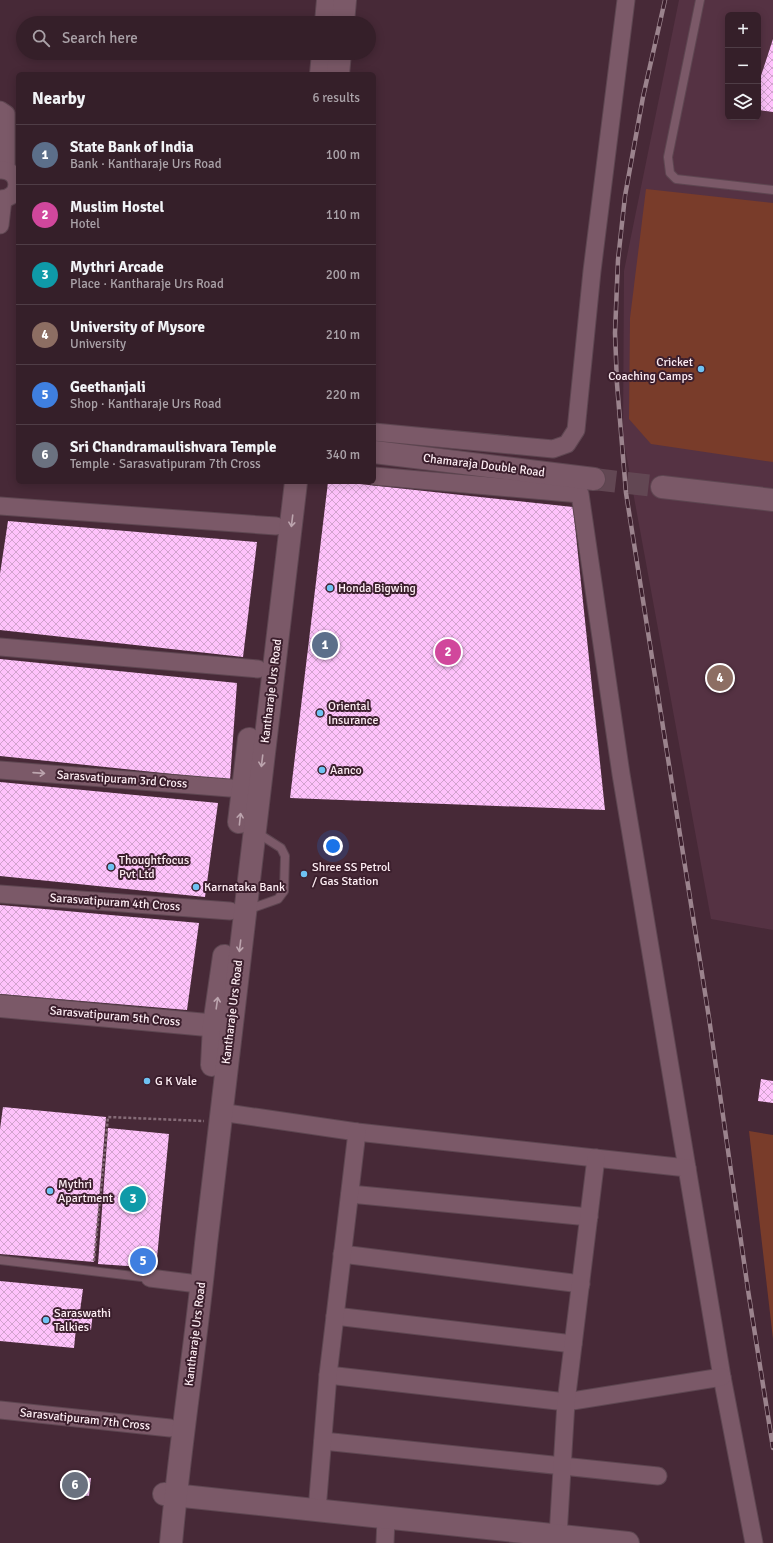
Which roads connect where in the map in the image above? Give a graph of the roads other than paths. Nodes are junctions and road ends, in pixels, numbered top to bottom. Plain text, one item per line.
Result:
1 (328, 0) edge
2 (345, 0) edge
3 (626, 0) edge
4 (700, 0) edge
5 (327, 16) edge
6 (344, 16) edge
7 (322, 60) edge
8 (339, 60) edge
9 (321, 72) edge
10 (338, 72) edge
11 (0, 110) edge
12 (3, 170) edge
13 (16, 180) edge
14 (16, 189) edge
15 (773, 190) edge
16 (1, 199) edge
17 (0, 224) edge
18 (376, 432) edge
19 (376, 452) edge
20 (376, 476) edge
21 (594, 479) tunnel mouth
22 (282, 484) edge
23 (296, 484) edge
24 (662, 487) tunnel mouth
25 (773, 500) edge
26 (0, 506) edge
27 (276, 526) junction
28 (0, 647) edge
29 (258, 669) junction
30 (0, 770) edge
31 (251, 789) junction
32 (254, 831) junction
33 (0, 894) edge
34 (237, 911) junction
35 (0, 1006) edge
36 (222, 1026) junction
37 (214, 1117) junction
38 (357, 1132) junction
39 (596, 1158) junction
40 (687, 1168) junction
41 (350, 1194) junction
42 (589, 1217) junction
43 (342, 1254) junction
44 (0, 1260) edge
45 (150, 1278) joint
46 (190, 1283) junction
47 (581, 1284) junction
48 (335, 1316) junction
49 (573, 1344) junction
50 (328, 1375) junction
51 (722, 1377) junction
52 (566, 1402) junction
53 (0, 1410) edge
54 (170, 1428) junction
55 (323, 1441) junction
56 (562, 1466) junction
57 (658, 1476) dead end
58 (170, 1494) junction
59 (317, 1510) junction
60 (386, 1518) junction
61 (558, 1536) junction
62 (512, 1537) edge
63 (159, 1543) edge
64 (171, 1543) edge
65 (385, 1543) edge
66 (628, 1543) edge
67 (754, 1543) edge

1 - 5 street
2 - 6 street
3 - 18 street
4 - 15 lane
7 - 9 street
8 - 10 street
11 - 12 street
12 - 13 street
14 - 16 street
16 - 17 street
19 - 21 street, Chamaraja Double Road
20 - 40 street
22 - 27 street, Kantharaje Urs Road
23 -> 31 street, Kantharaje Urs Road
24 - 25 street
26 - 27 street
27 - 29 street, Kantharaje Urs Road
28 - 29 street
29 - 31 street, Kantharaje Urs Road
30 -> 31 street, Sarasvatipuram 3rd Cross
31 - 32 street, Kantharaje Urs Road
34 -> 31 street, Kantharaje Urs Road
32 - 34 street, Kantharaje Urs Road
32 - 34 lane
33 - 34 street, Sarasvatipuram 4th Cross
34 - 36 street, Kantharaje Urs Road
35 - 36 street, Sarasvatipuram 5th Cross
36 - 37 street, Kantharaje Urs Road
37 - 38 street
37 - 46 street, Kantharaje Urs Road
37 - 58 street, Kantharaje Urs Road
38 - 39 street
38 - 41 street
39 - 40 street
39 - 42 street
40 - 51 street
41 - 42 street
41 - 43 street
42 - 47 street
43 - 47 street
43 - 48 street
44 - 45 lane
45 - 46 street
46 - 54 street, Kantharaje Urs Road
47 - 49 street
48 - 49 street
48 - 50 street
49 - 52 street
50 - 52 street
50 - 55 street
51 - 52 street
51 - 67 street
52 - 56 street
53 - 54 street, Sarasvatipuram 7th Cross
54 - 58 street, Kantharaje Urs Road
55 - 56 street
55 - 59 street
56 - 57 street
56 - 61 street
58 - 59 street
58 - 63 street, Kantharaje Urs Road
58 - 64 street, Kantharaje Urs Road
59 - 60 street
60 - 62 street
60 - 65 street
61 - 62 street
61 - 66 street

